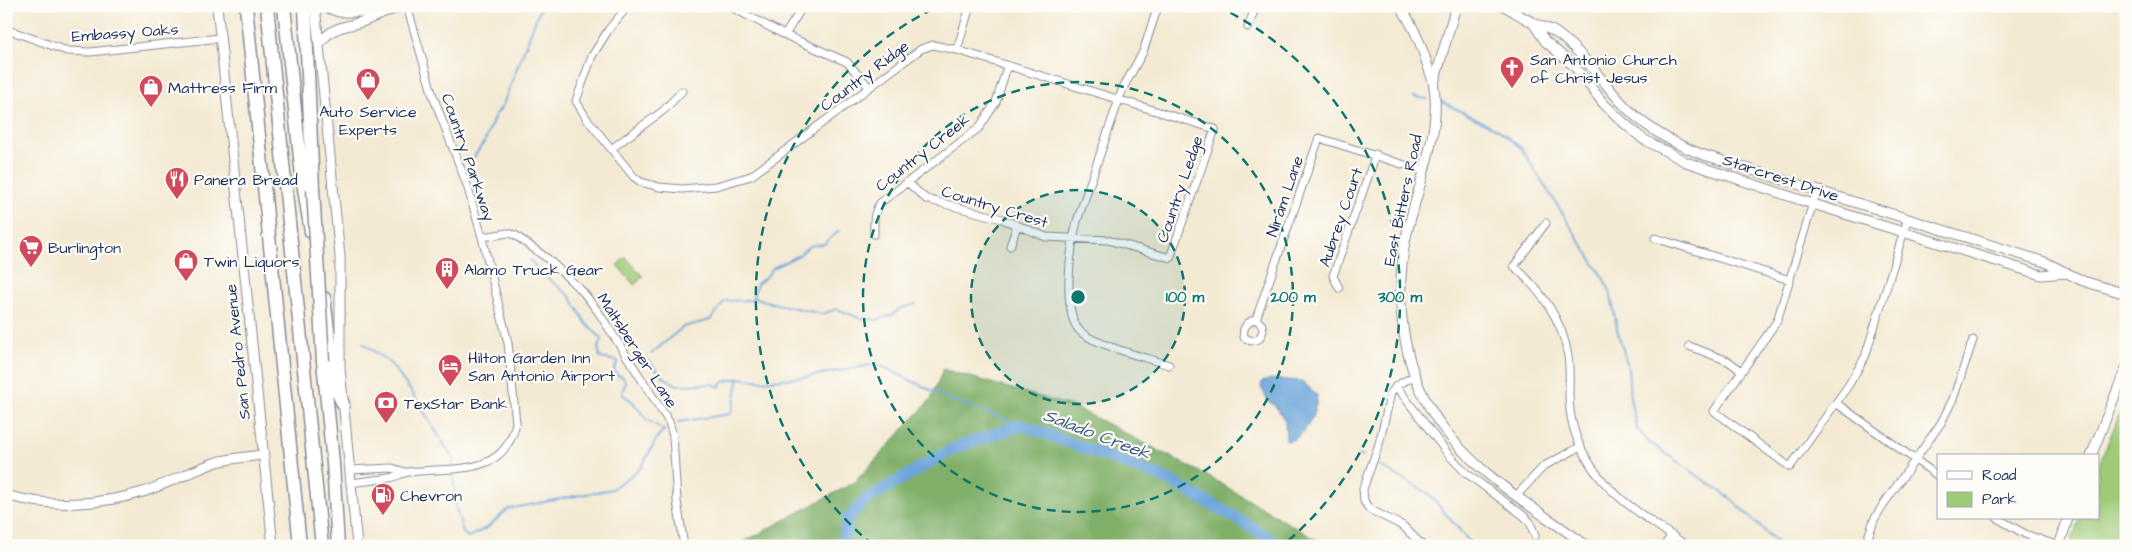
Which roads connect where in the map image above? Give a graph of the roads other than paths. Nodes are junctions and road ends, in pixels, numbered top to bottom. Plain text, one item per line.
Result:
1 (217, 6) edge
2 (246, 6) edge
3 (266, 6) edge
4 (284, 6) edge
5 (305, 6) edge
6 (314, 6) edge
7 (322, 6) edge
8 (401, 6) edge
9 (408, 6) edge
10 (628, 6) edge
11 (729, 6) edge
12 (804, 6) edge
13 (970, 6) edge
14 (1158, 6) edge
15 (1256, 6) edge
16 (1400, 6) edge
17 (1456, 6) edge
18 (1504, 6) edge
19 (381, 12) junction
20 (1533, 23) junction
21 (1248, 26) dead end
22 (6, 29) edge
23 (785, 35) junction
24 (220, 38) junction
25 (318, 45) junction
26 (957, 50) junction
27 (1007, 67) junction
28 (1603, 81) junction
29 (1434, 84) junction
30 (869, 87) junction
31 (1592, 89) junction
32 (682, 91) dead end
33 (1119, 100) junction
34 (1215, 129) joint
35 (1655, 130) junction
36 (1647, 141) junction
37 (610, 149) junction
38 (1376, 154) junction
39 (1424, 171) junction
40 (907, 182) junction
41 (1817, 190) junction
42 (1813, 204) junction
43 (1908, 218) junction
44 (1546, 223) dead end
45 (1017, 226) junction
46 (1904, 232) junction
47 (874, 234) dead end
48 (482, 237) junction
49 (1073, 238) junction
50 (1655, 238) dead end
51 (1010, 246) dead end
52 (1170, 258) joint
53 (2067, 272) junction
54 (1790, 280) junction
55 (1339, 288) dead end
56 (2126, 294) edge
57 (1256, 319) dead end
58 (1973, 340) dead end
59 (1689, 346) dead end
60 (1169, 366) dead end
61 (2126, 368) edge
62 (1742, 372) junction
63 (1414, 376) junction
64 (1396, 386) junction
65 (1836, 403) junction
66 (343, 404) junction
67 (1580, 447) junction
68 (263, 454) junction
69 (2092, 454) edge
70 (1916, 460) junction
71 (350, 470) junction
72 (406, 472) junction
73 (1937, 475) edge
74 (351, 483) junction
75 (6, 495) edge
76 (1517, 495) junction
77 (2000, 520) edge
78 (2067, 520) edge
79 (1672, 535) junction
80 (1535, 536) dead end
81 (273, 546) edge
82 (300, 546) edge
83 (322, 546) edge
84 (338, 546) edge
85 (357, 546) edge
86 (684, 546) edge
87 (1423, 546) edge
88 (1587, 546) edge
89 (1664, 546) edge
90 (1687, 546) edge
91 (1865, 546) edge
92 (2059, 546) edge

1 - 24 main road, San Pedro Avenue
2 - 82 highway
3 - 83 highway
4 - 66 highway
5 - 84 highway, bridge
6 - 25 main road
7 - 19 main road
8 - 19 main road
9 - 48 street, Country Parkway
10 - 37 street, Country Ridge
11 - 23 street
12 - 23 street
13 - 26 street
14 - 33 street
15 - 21 street
16 - 29 main road
17 - 29 main road
18 - 20 main road, Starcrest Drive
19 - 25 main road
20 - 28 main road, Starcrest Drive
20 - 31 main road, Starcrest Drive
22 - 24 street, Embassy Oaks
23 - 30 street
24 - 68 main road, San Pedro Avenue
25 - 66 main road
26 - 27 street, Country Ridge
26 - 30 street, Country Ridge
27 - 33 street, Country Ridge
27 - 40 street, Country Creek
28 - 31 main road
28 - 35 main road, Starcrest Drive
29 - 39 main road, East Bitters Road
30 - 37 street, Country Ridge
31 - 36 main road, Starcrest Drive
32 - 37 street
33 - 34 street, Country Ridge
33 - 49 street
34 - 52 street, Country Ledge
35 - 36 main road
35 - 41 main road, Starcrest Drive
36 - 42 main road, Starcrest Drive
38 - 39 street
38 - 55 street, Aubrey Court
38 - 57 street, Niram Lane
39 - 63 main road, East Bitters Road
40 - 45 street, Country Crest
40 - 47 street, Country Creek
41 - 42 street
41 - 43 main road, Starcrest Drive
42 - 46 main road, Starcrest Drive
42 - 54 street
43 - 46 street
43 - 53 main road, Starcrest Drive
44 - 67 street
45 - 49 street, Country Crest
45 - 51 street
46 - 53 main road, Starcrest Drive
46 - 65 street
48 - 72 street, Country Parkway
48 - 86 street, Maltsberger Lane
49 - 52 street, Country Crest
49 - 60 street
50 - 54 street
53 - 56 main road, Starcrest Drive
54 - 62 street
58 - 70 street
59 - 62 street
61 - 69 main road
62 - 65 street
63 - 64 street
63 - 76 main road, East Bitters Road
64 - 80 street
64 - 87 street
65 - 70 street
66 - 71 main road
67 - 76 street
67 - 79 street
68 - 75 main road
68 - 81 main road, San Pedro Avenue
70 - 73 street
70 - 91 street
71 - 72 street, Country Parkway
71 - 74 main road
72 - 74 street, Country Parkway
74 - 85 main road
76 - 88 main road, East Bitters Road
77 - 92 street
78 - 92 main road
79 - 89 street
79 - 90 street

